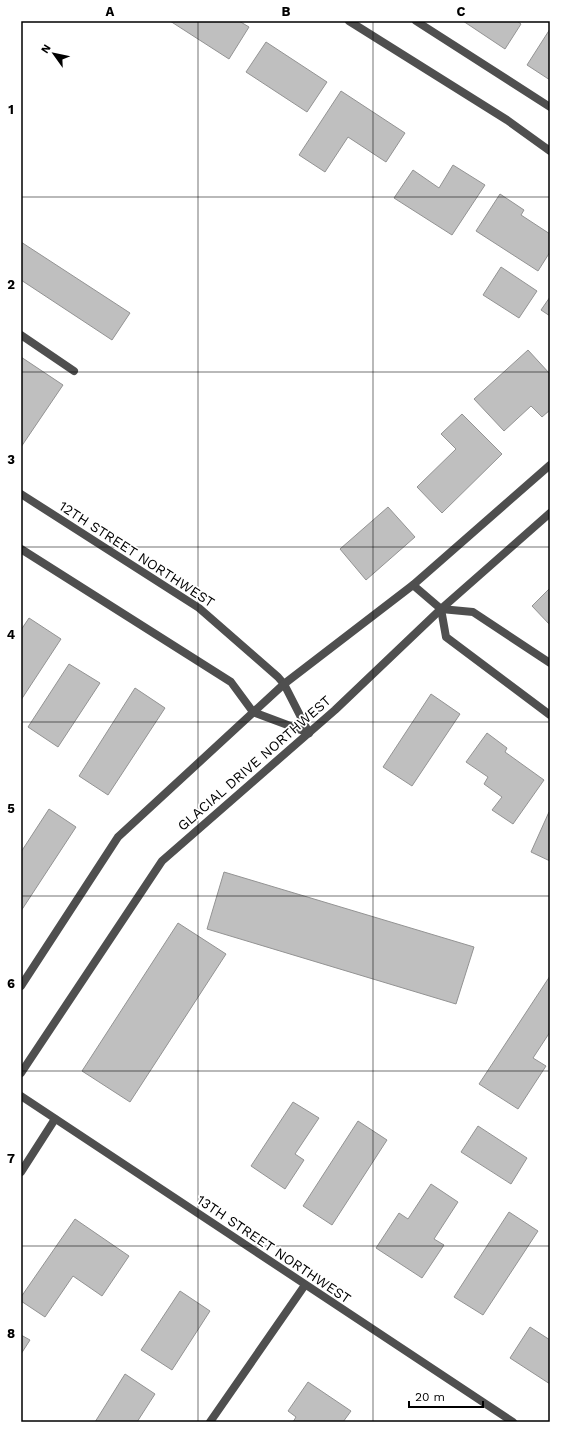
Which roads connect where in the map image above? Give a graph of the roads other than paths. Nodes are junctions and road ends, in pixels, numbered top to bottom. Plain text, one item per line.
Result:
1 (349, 21) edge
2 (416, 21) edge
3 (550, 107) edge
4 (550, 151) edge
5 (21, 335) edge
6 (74, 371) dead end
7 (550, 465) edge
8 (21, 494) edge
9 (550, 512) edge
10 (21, 549) edge
11 (413, 585) junction
12 (441, 608) junction
13 (550, 663) edge
14 (284, 684) junction
15 (253, 712) junction
16 (550, 715) edge
17 (308, 733) junction
18 (21, 986) edge
19 (21, 1073) edge
20 (21, 1096) edge
21 (55, 1119) junction
22 (21, 1172) edge
23 (305, 1285) junction
24 (210, 1422) edge
25 (513, 1422) edge

1 - 4 street
2 - 3 street
5 - 6 street
7 - 11 street
8 - 14 street, 12TH STREET NORTHWEST
9 - 12 street, GLACIAL DRIVE NORTHWEST
10 - 15 street
11 - 12 street
11 - 14 street
12 - 13 street
12 - 16 street
12 - 17 street, GLACIAL DRIVE NORTHWEST
14 - 15 street
14 - 17 street, 12TH STREET NORTHWEST
15 - 17 street
15 - 18 street
17 - 19 street, GLACIAL DRIVE NORTHWEST
20 - 21 street, 13TH STREET NORTHWEST
21 - 22 street
21 - 23 street, 13TH STREET NORTHWEST
23 - 24 street
23 - 25 street, 13TH STREET NORTHWEST

